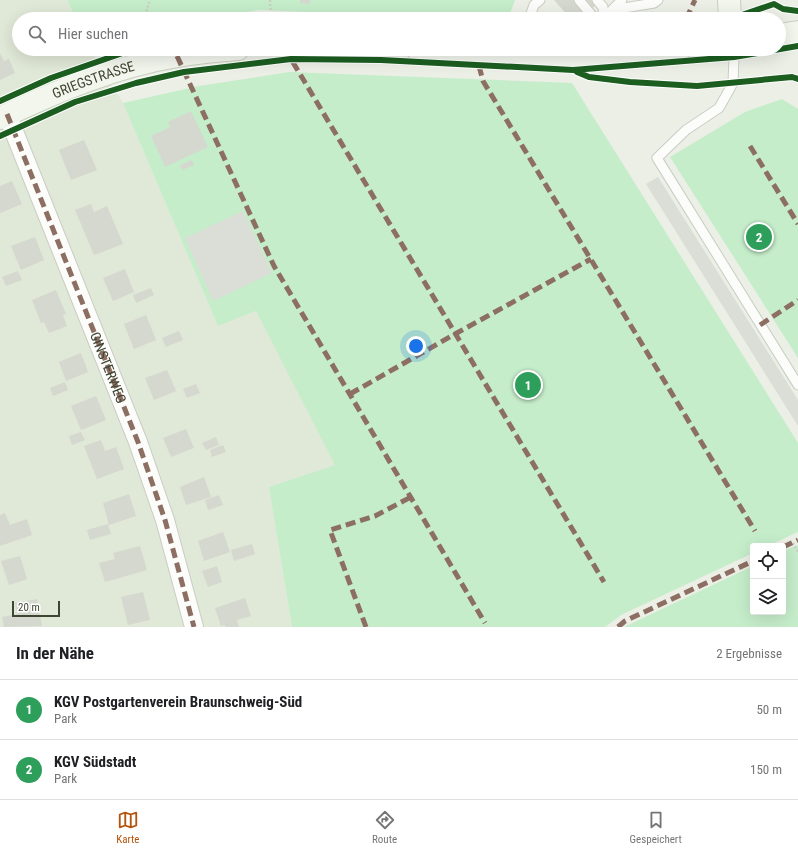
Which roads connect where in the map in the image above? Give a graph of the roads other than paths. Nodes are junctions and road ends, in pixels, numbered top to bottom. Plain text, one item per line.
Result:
1 (540, 0) edge
2 (579, 0) edge
3 (597, 0) edge
4 (614, 0) edge
5 (622, 0) edge
6 (658, 0) edge
7 (728, 0) edge
8 (612, 10) junction
9 (532, 12) edge
10 (589, 12) edge
11 (603, 12) edge
12 (729, 12) edge
13 (798, 32) edge
14 (786, 34) edge
15 (177, 56) edge
16 (561, 56) edge
17 (578, 56) edge
18 (734, 56) edge
19 (4, 116) edge
20 (798, 385) edge
21 (194, 627) edge

1 - 9 lane
2 - 10 lane
3 - 11 lane
4 - 8 lane
5 - 8 lane
6 - 8 lane
7 - 12 street
13 - 14 street
15 - 19 street, GRIEGSTRASSE
16 - 17 street
18 - 20 lane
19 - 21 street, GINSTERWEG

